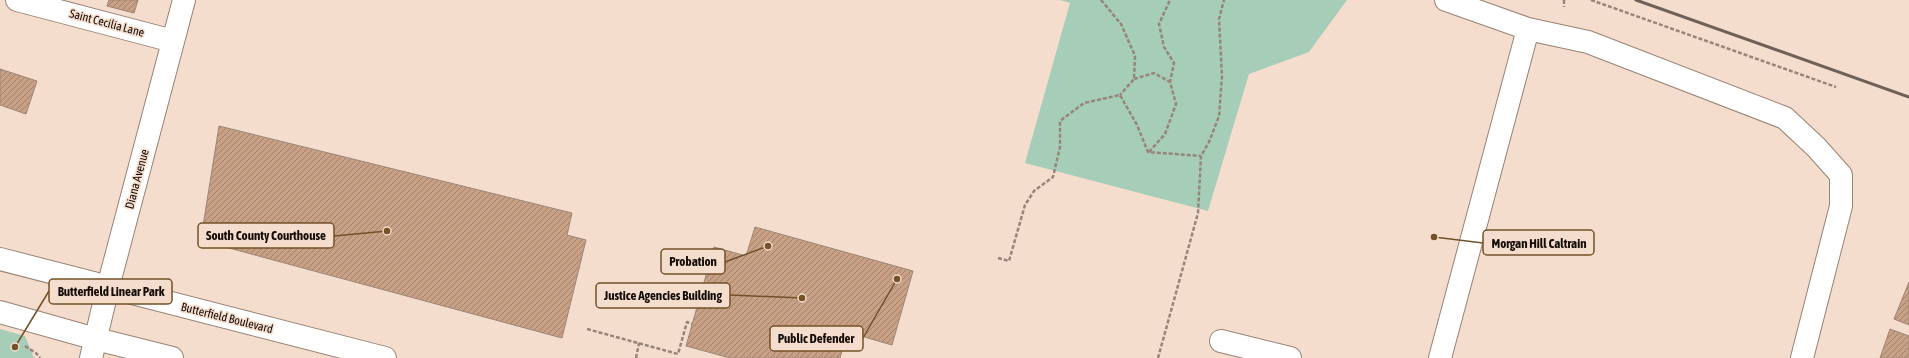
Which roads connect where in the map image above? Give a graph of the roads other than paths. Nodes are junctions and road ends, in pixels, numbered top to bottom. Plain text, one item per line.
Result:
1 (17, 0) edge
2 (184, 0) edge
3 (1446, 0) edge
4 (1528, 29) junction
5 (173, 41) junction
6 (0, 259) edge
7 (108, 287) junction
8 (0, 312) edge
9 (1221, 341) dead end
10 (94, 349) edge
11 (172, 358) edge
12 (385, 358) edge
13 (1290, 358) edge
14 (1440, 358) edge
15 (1802, 358) edge

1 - 5 main road, Saint Cecilia Lane
2 - 5 main road, Diana Avenue
3 - 4 main road
4 - 14 main road
4 - 15 main road
5 - 7 main road, Diana Avenue
6 - 7 main road, Butterfield Boulevard
7 - 10 main road, Diana Avenue
7 - 12 main road, Butterfield Boulevard
8 - 10 main road
9 - 13 main road
10 - 11 main road

